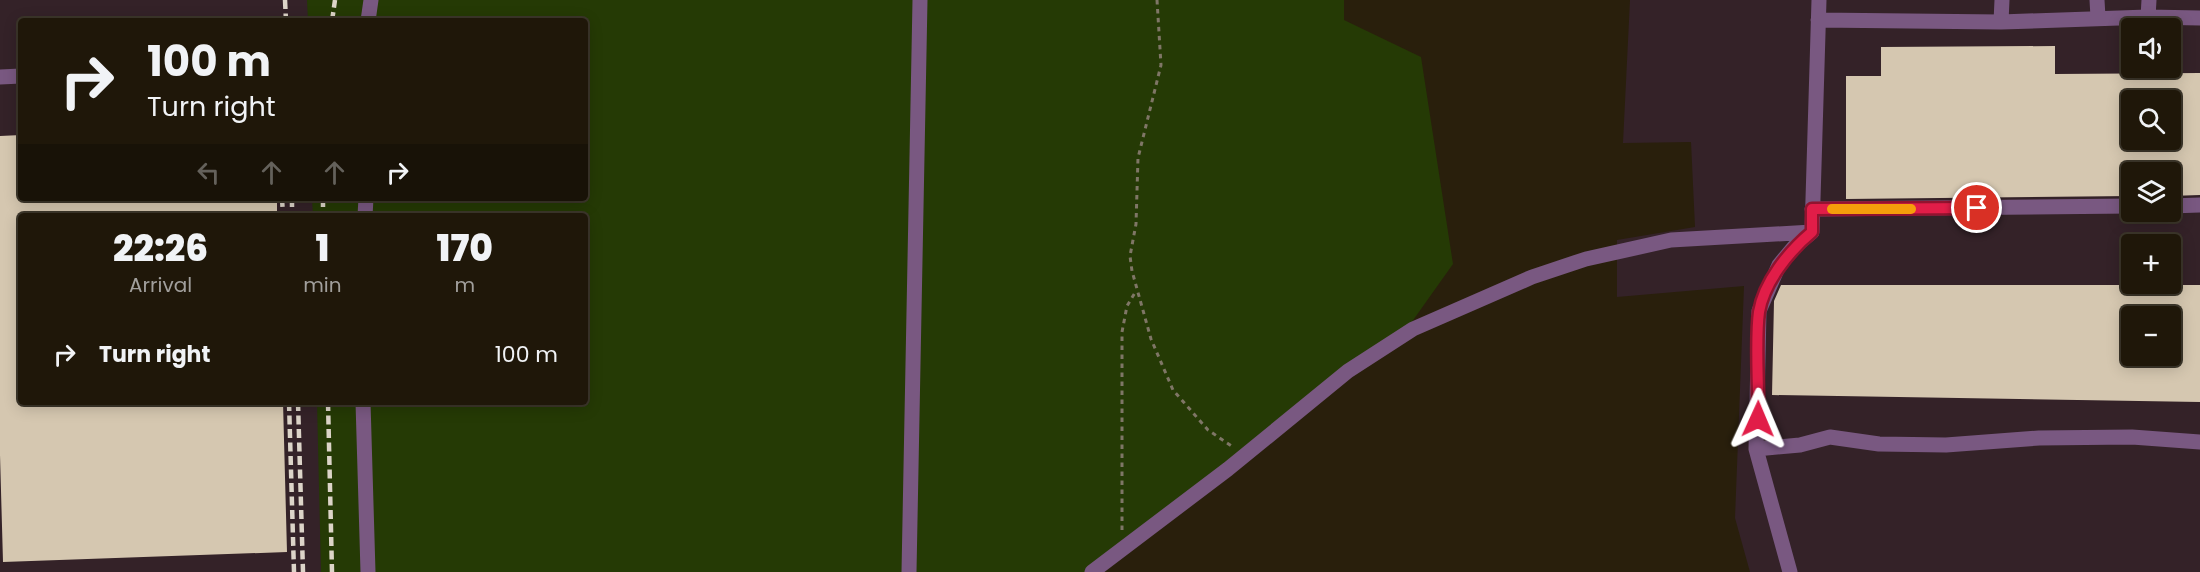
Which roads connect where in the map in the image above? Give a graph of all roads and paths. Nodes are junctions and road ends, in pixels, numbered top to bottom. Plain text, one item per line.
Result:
1 (372, 0) edge
2 (920, 0) edge
3 (1157, 0) edge
4 (1818, 0) edge
5 (2002, 0) edge
6 (2097, 0) edge
7 (2149, 0) edge
8 (2098, 17) junction
9 (2148, 17) junction
10 (369, 18) edge
11 (2200, 18) edge
12 (1818, 21) junction
13 (2001, 22) junction
14 (18, 76) edge
15 (0, 77) edge
16 (2200, 205) edge
17 (2121, 206) edge
18 (2181, 206) edge
19 (1812, 209) junction
20 (1812, 232) junction
21 (1137, 290) junction
22 (363, 405) edge
23 (2200, 442) edge
24 (1756, 449) junction
25 (1248, 453) junction
26 (1125, 547) junction
27 (368, 572) edge
28 (909, 572) edge
29 (1092, 572) edge
30 (1790, 572) edge

1 - 10 lane
2 - 28 lane
3 - 21 path
4 - 12 lane
5 - 13 lane
6 - 8 lane
7 - 9 lane
8 - 9 lane
8 - 13 lane
9 - 11 lane
12 - 13 lane
12 - 19 lane
14 - 15 lane
16 - 18 lane
17 - 19 lane
19 - 20 lane
20 - 24 lane
20 - 25 lane
21 - 25 path
21 - 26 path
22 - 27 lane
23 - 24 lane
24 - 30 lane
25 - 26 lane
26 - 29 lane

